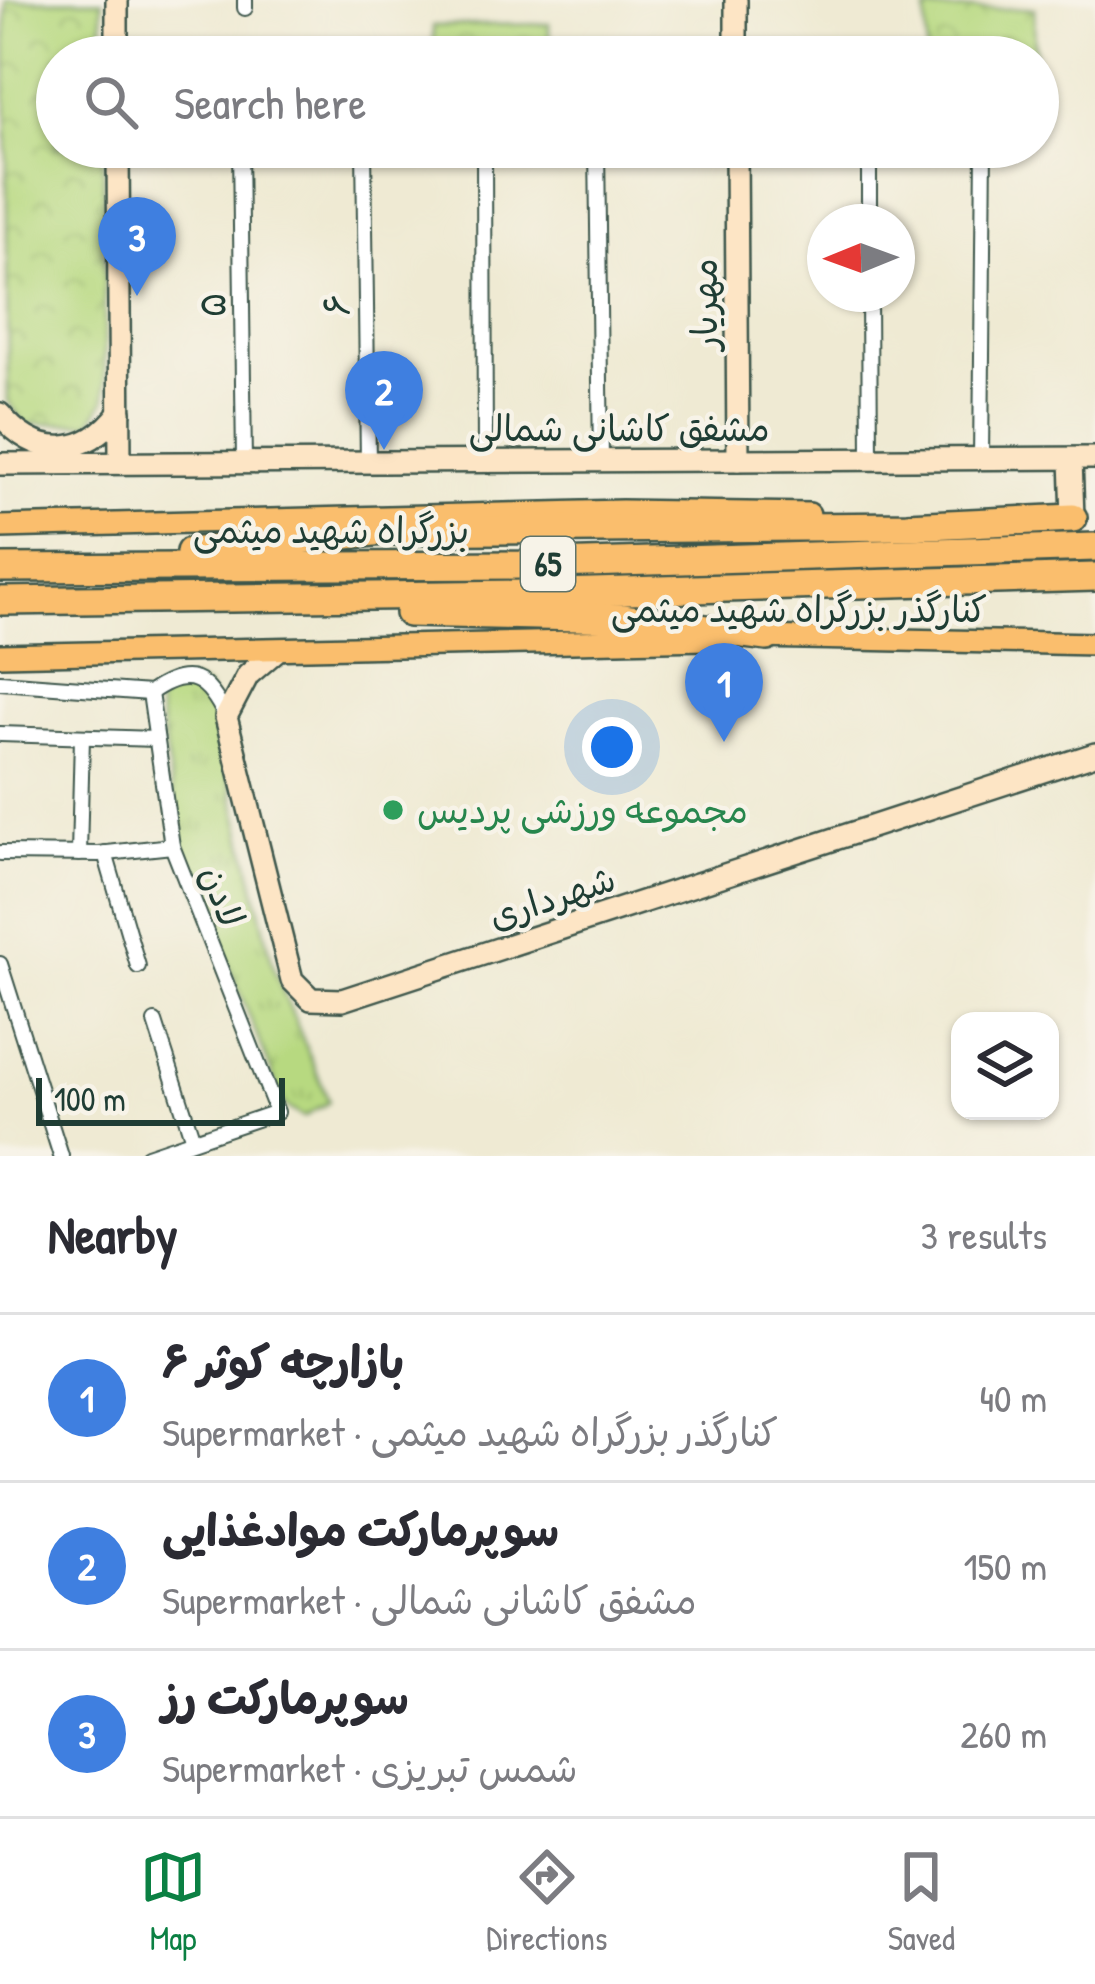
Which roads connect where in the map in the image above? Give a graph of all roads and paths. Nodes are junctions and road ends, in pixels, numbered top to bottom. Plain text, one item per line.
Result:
1 (117, 0) edge
2 (736, 0) edge
3 (117, 36) edge
4 (736, 36) edge
5 (118, 168) edge
6 (240, 168) edge
7 (364, 168) edge
8 (484, 168) edge
9 (597, 168) edge
10 (736, 168) edge
11 (868, 168) edge
12 (984, 168) edge
13 (869, 204) edge
14 (869, 312) edge
15 (120, 412) junction
16 (0, 414) edge
17 (1095, 458) edge
18 (1071, 459) junction
19 (738, 460) junction
20 (870, 460) junction
21 (981, 460) junction
22 (485, 461) junction
23 (601, 461) junction
24 (368, 462) junction
25 (244, 463) junction
26 (0, 464) edge
27 (120, 464) junction
28 (1084, 518) edge
29 (0, 527) edge
30 (1095, 547) edge
31 (5, 568) edge
32 (1095, 578) edge
33 (5, 601) edge
34 (767, 637) junction
35 (1095, 644) edge
36 (276, 651) junction
37 (0, 655) edge
38 (0, 685) edge
39 (150, 693) junction
40 (226, 717) junction
41 (0, 734) edge
42 (82, 737) junction
43 (156, 739) junction
44 (1095, 754) edge
45 (172, 846) junction
46 (0, 853) edge
47 (105, 853) junction
48 (79, 854) junction
49 (0, 964) edge
50 (138, 966) dead end
51 (155, 1022) dead end
52 (193, 1140) junction
53 (61, 1156) edge
54 (147, 1156) edge

1 - 3 street
2 - 4 street
5 - 15 street
6 - 25 street, ۵
7 - 24 street, ۶
8 - 22 street
9 - 23 street
10 - 19 street, مهریار
11 - 13 street
12 - 21 street
14 - 20 street
15 - 16 street
15 - 27 street
17 - 18 street, مشفق کاشانی شمالی
18 - 21 street, مشفق کاشانی شمالی
18 - 28 street
19 - 20 street, مشفق کاشانی شمالی
19 - 23 street, مشفق کاشانی شمالی
20 - 21 street, مشفق کاشانی شمالی
22 - 23 street, مشفق کاشانی شمالی
22 - 24 street, مشفق کاشانی شمالی
24 - 25 street, مشفق کاشانی شمالی
25 - 27 street, مشفق کاشانی شمالی
26 - 27 street, مشفق کاشانی شمالی
28 - 29 main road
28 - 31 highway
30 - 31 highway, بزرگراه شهید میثمی / 65
32 - 33 highway, بزرگراه شهید میثمی / 65
33 - 34 highway
34 - 35 main road, کنارگذر بزرگراه شهید میثمی
34 - 36 main road, کنارگذر بزرگراه شهید میثمی
36 - 37 main road, کنارگذر بزرگراه شهید میثمی
36 - 40 street
37 - 38 street
38 - 39 street
39 - 40 street
39 - 43 street, لادن
40 - 44 street, شهرداری
41 - 42 street
42 - 43 street
42 - 48 street
43 - 45 street, لادن
45 - 47 street
45 - 52 street, لادن
46 - 48 street
47 - 48 street
47 - 50 street
49 - 53 street
51 - 52 street
52 - 54 street

